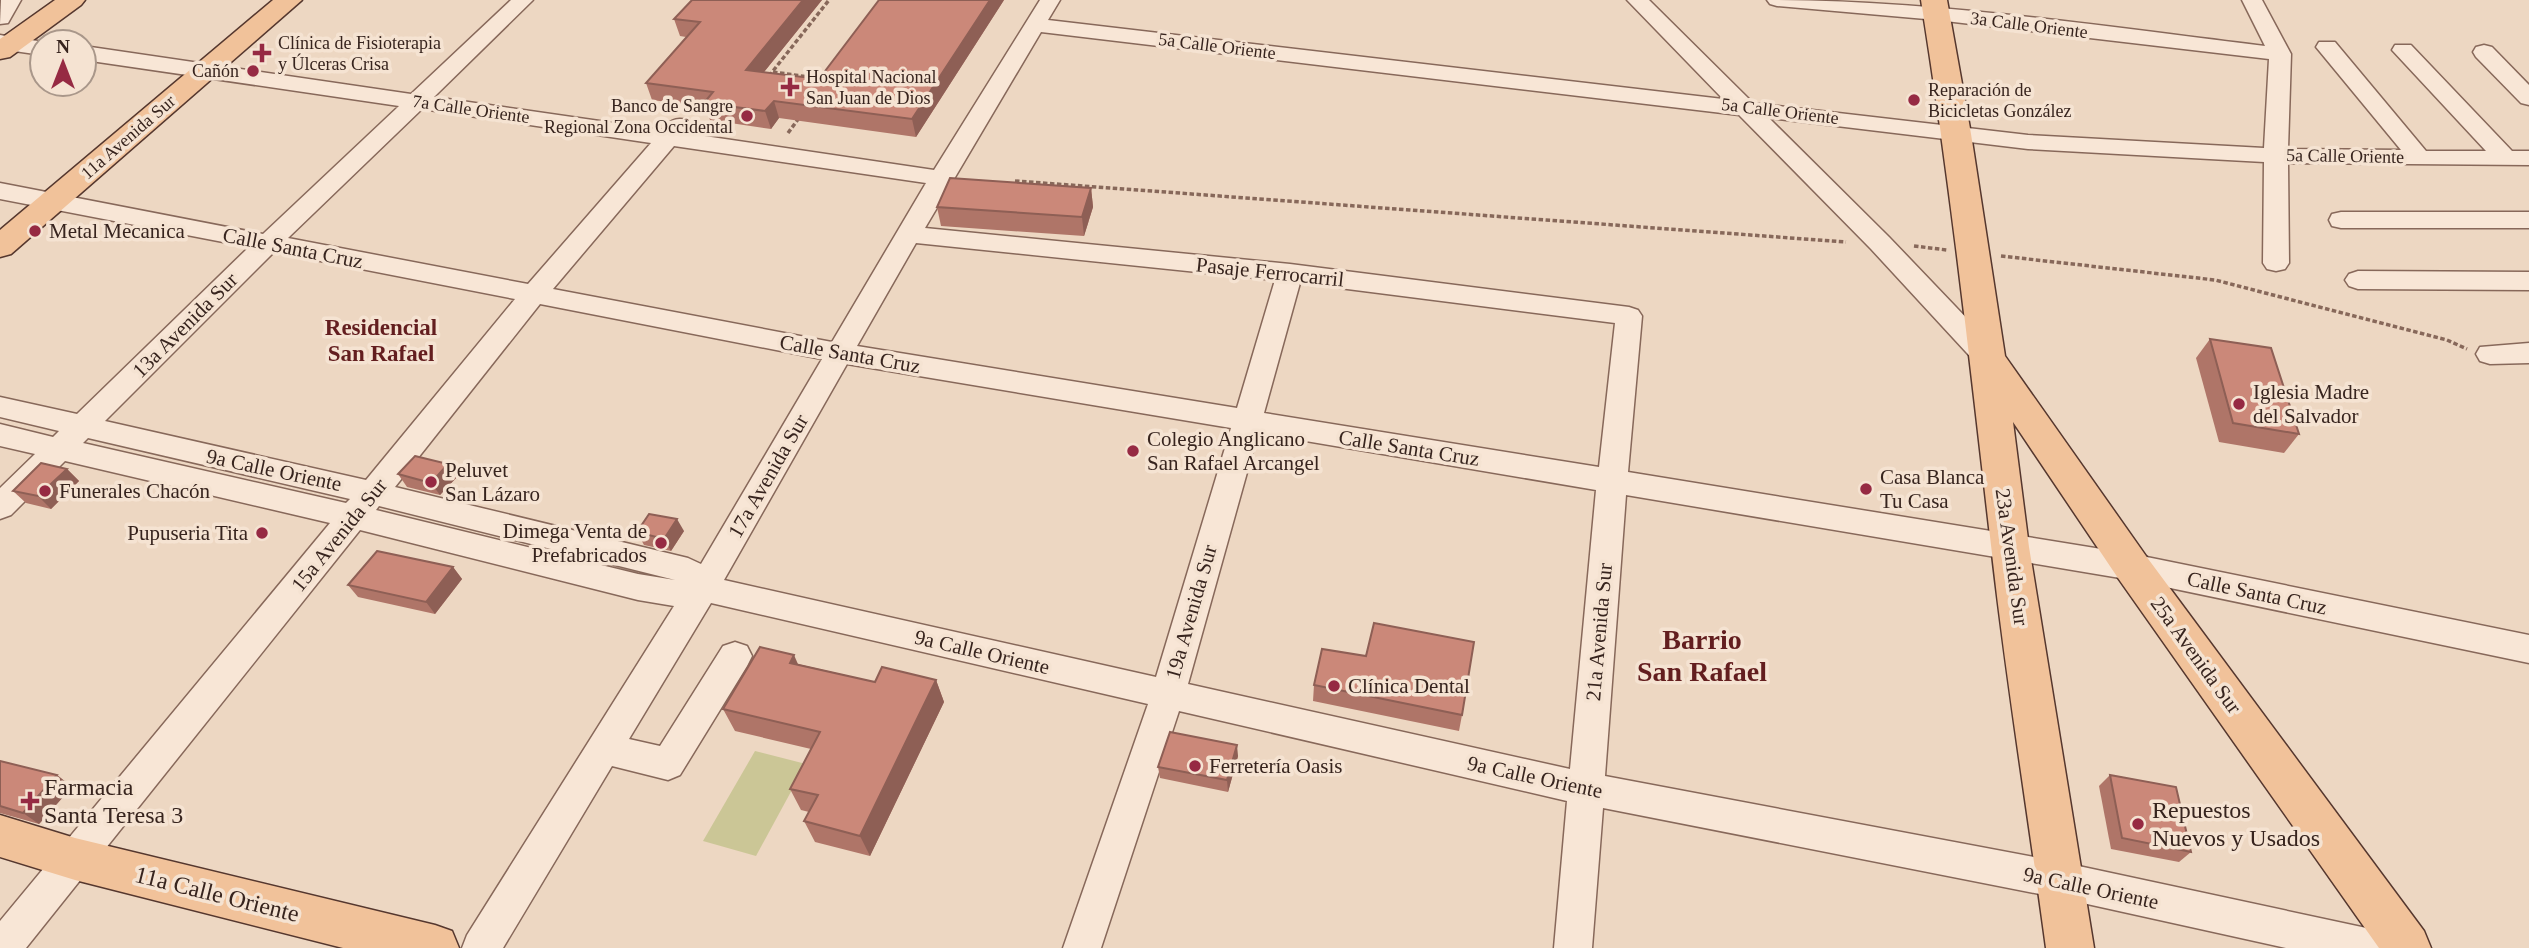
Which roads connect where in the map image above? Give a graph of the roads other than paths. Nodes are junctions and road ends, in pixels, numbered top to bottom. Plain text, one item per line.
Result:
1 (11, 0) edge
2 (72, 0) edge
3 (289, 0) edge
4 (523, 0) edge
5 (1050, 0) edge
6 (1637, 0) edge
7 (1777, 0) edge
8 (2252, 0) edge
9 (1936, 7) edge
10 (0, 18) edge
11 (1034, 25) junction
12 (3, 46) edge
13 (28, 47) edge
14 (2327, 47) dead end
15 (2403, 50) dead end
16 (2484, 52) dead end
17 (98, 54) edge
18 (2280, 54) junction
19 (213, 65) junction
20 (425, 95) junction
21 (2529, 98) edge
22 (1746, 107) junction
23 (673, 131) junction
24 (1957, 134) junction
25 (2276, 155) junction
26 (2419, 157) junction
27 (2518, 158) edge
28 (945, 171) junction
29 (0, 191) edge
30 (52, 203) junction
31 (2340, 220) dead end
32 (2529, 220) edge
33 (909, 234) junction
34 (268, 243) junction
35 (0, 247) edge
36 (2276, 263) dead end
37 (1290, 273) junction
38 (2358, 280) dead end
39 (2529, 281) edge
40 (535, 293) junction
41 (1629, 316) joint
42 (2480, 352) road end
43 (839, 353) junction
44 (2529, 353) edge
45 (1988, 358) junction
46 (0, 407) edge
47 (1245, 421) junction
48 (82, 428) junction
49 (0, 435) edge
50 (58, 450) junction
51 (1612, 481) junction
52 (364, 505) junction
53 (0, 507) edge
54 (2010, 547) junction
55 (2132, 567) junction
56 (703, 588) junction
57 (2529, 649) edge
58 (735, 656) dead end
59 (1168, 694) junction
60 (606, 748) junction
61 (1587, 789) junction
62 (0, 836) edge
63 (75, 859) junction
64 (2060, 880) junction
65 (2, 948) edge
66 (435, 948) edge
67 (481, 948) edge
68 (1082, 948) edge
69 (1573, 948) edge
70 (2070, 948) edge
71 (2371, 948) edge
72 (2407, 948) edge

1 - 10 street
2 - 12 main road
3 - 19 main road, 11a Avenida Sur
4 - 20 street, 13a Avenida Sur
5 - 11 street, 17a Avenida Sur
6 - 22 street
7 - 9 street, 3a Calle Oriente
8 - 18 street
9 - 18 street, 3a Calle Oriente
9 - 24 main road, 23a Avenida Sur
11 - 22 street, 5a Calle Oriente
11 - 28 street, 17a Avenida Sur
12 - 13 street
14 - 26 street
15 - 27 street
16 - 21 street
17 - 19 street, 7a Calle Oriente
18 - 25 street
19 - 20 street, 7a Calle Oriente
19 - 30 main road, 11a Avenida Sur
20 - 23 street, 7a Calle Oriente
20 - 34 street, 13a Avenida Sur
22 - 24 street, 5a Calle Oriente
22 - 45 street
23 - 28 street, 7a Calle Oriente
23 - 40 street, 15a Avenida Sur
24 - 25 street, 5a Calle Oriente
24 - 45 main road, 23a Avenida Sur
25 - 26 street, 5a Calle Oriente
25 - 36 street
26 - 27 street, 5a Calle Oriente
28 - 33 street, 17a Avenida Sur
29 - 30 street, Calle Santa Cruz
30 - 34 street, Calle Santa Cruz
30 - 35 main road, 11a Avenida Sur
31 - 32 street
33 - 37 street, Pasaje Ferrocarril
33 - 43 street, 17a Avenida Sur
34 - 40 street, Calle Santa Cruz
34 - 48 street, 13a Avenida Sur
37 - 41 street, Pasaje Ferrocarril
37 - 47 street, 19a Avenida Sur
38 - 39 street
40 - 43 street, Calle Santa Cruz
40 - 52 street, 15a Avenida Sur
41 - 51 street, 21a Avenida Sur
42 - 44 street
43 - 47 street, Calle Santa Cruz
43 - 56 street, 17a Avenida Sur
45 - 54 main road, 23a Avenida Sur
45 - 55 main road, 25a Avenida Sur
46 - 48 street, 9a Calle Oriente
47 - 51 street, Calle Santa Cruz
47 - 59 street, 19a Avenida Sur
48 - 50 street, 13a Avenida Sur
48 - 52 street, 9a Calle Oriente
49 - 50 street, 9a Calle Oriente
50 - 52 street, 9a Calle Oriente
50 - 53 street, 13a Avenida Sur
51 - 54 street, Calle Santa Cruz
51 - 61 street, 21a Avenida Sur
52 - 56 street, 9a Calle Oriente
52 - 63 street, 15a Avenida Sur
54 - 55 street, Calle Santa Cruz
54 - 64 main road, 23a Avenida Sur
55 - 57 street, Calle Santa Cruz
55 - 72 main road, 25a Avenida Sur
56 - 59 street, 9a Calle Oriente
56 - 60 street, 17a Avenida Sur
58 - 60 street
59 - 61 street, 9a Calle Oriente
59 - 68 street, 19a Avenida Sur
60 - 67 street, 17a Avenida Sur
61 - 64 street, 9a Calle Oriente
61 - 69 street, 21a Avenida Sur
62 - 63 main road, 11a Calle Oriente
63 - 65 street, 15a Avenida Sur
63 - 66 main road, 11a Calle Oriente
64 - 70 main road, 23a Avenida Sur
64 - 71 street, 9a Calle Oriente

